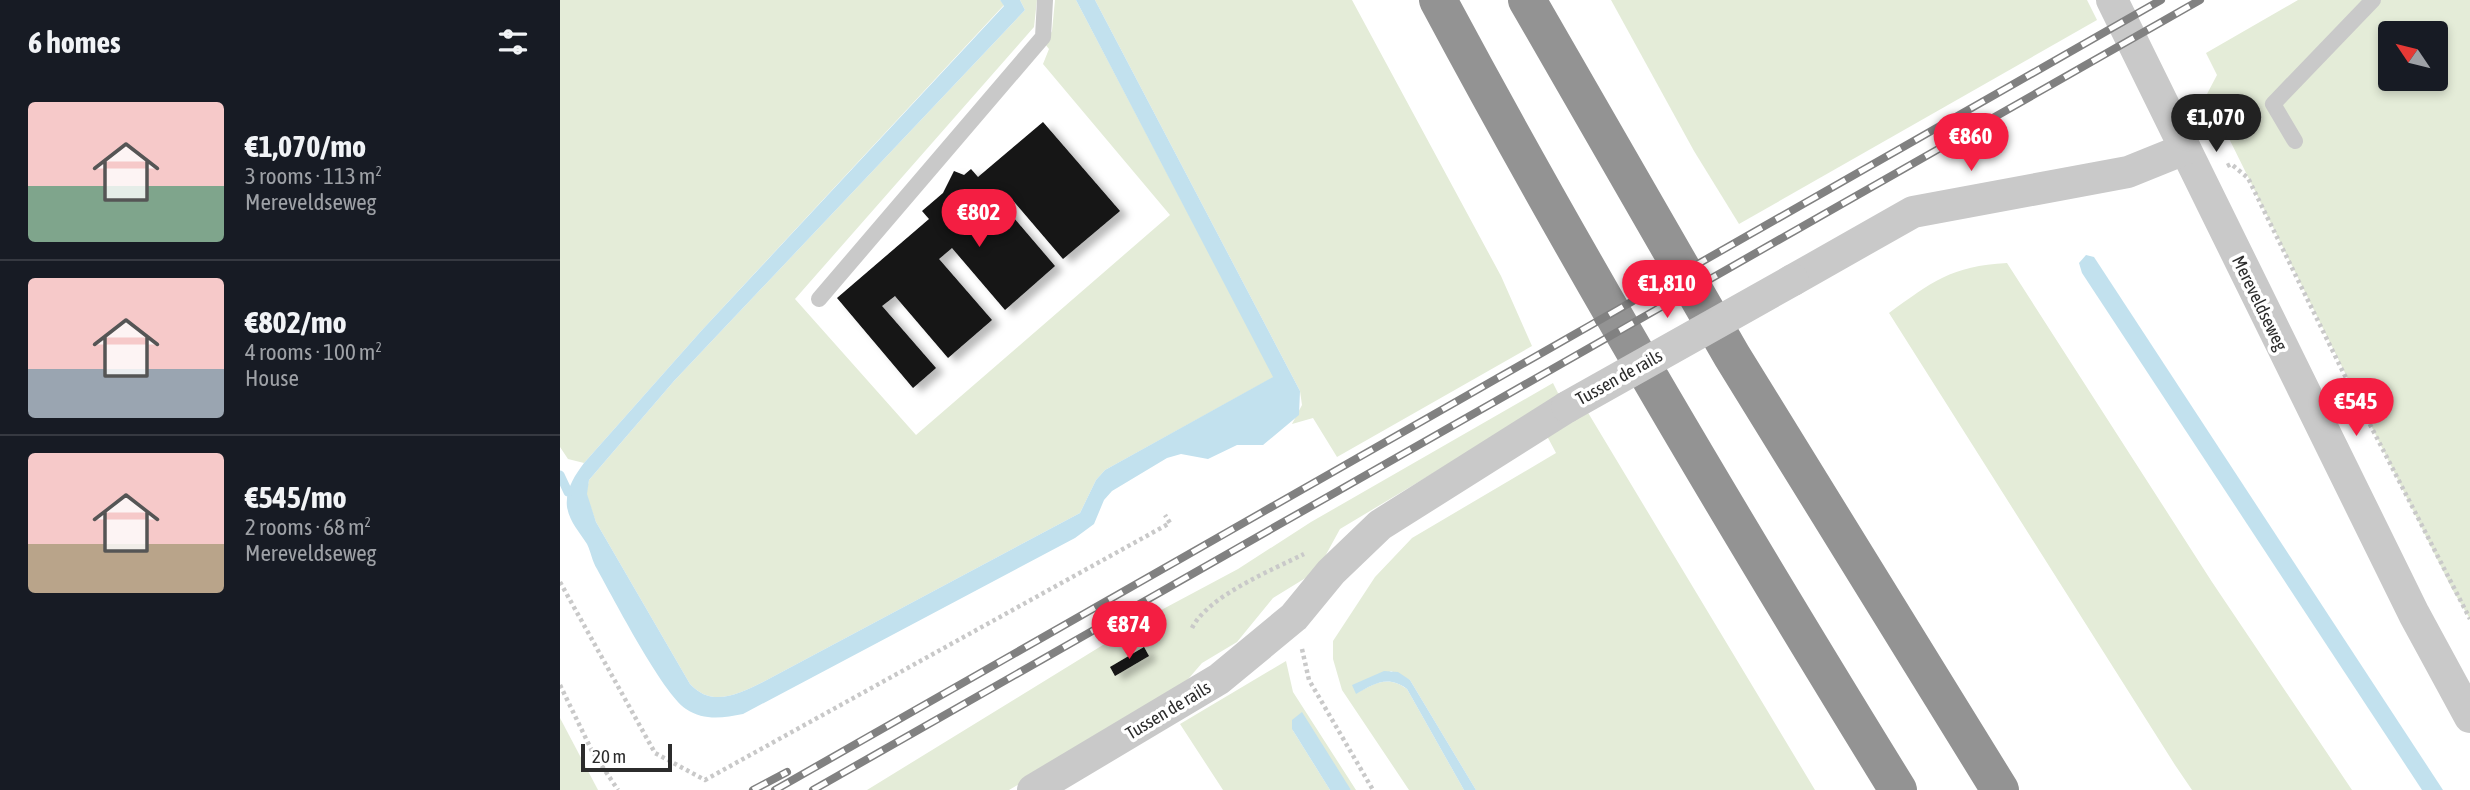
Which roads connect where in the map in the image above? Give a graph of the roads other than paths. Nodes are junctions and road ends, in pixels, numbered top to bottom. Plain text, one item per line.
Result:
1 (1045, 0) edge
2 (1438, 0) edge
3 (1527, 0) edge
4 (2112, 0) edge
5 (2373, 0) edge
6 (2295, 141) dead end
7 (2185, 149) junction
8 (819, 299) dead end
9 (2470, 717) edge
10 (1968, 740) junction
11 (1032, 790) edge
12 (1898, 790) edge
13 (2000, 790) edge
14 (2015, 790) edge

1 - 8 lane
2 - 12 highway
3 - 10 highway
4 - 7 street, Mereveldseweg
5 - 6 lane
7 - 9 street, Mereveldseweg
7 - 11 street, Tussen de rails, bridge
10 - 13 highway
10 - 14 highway

